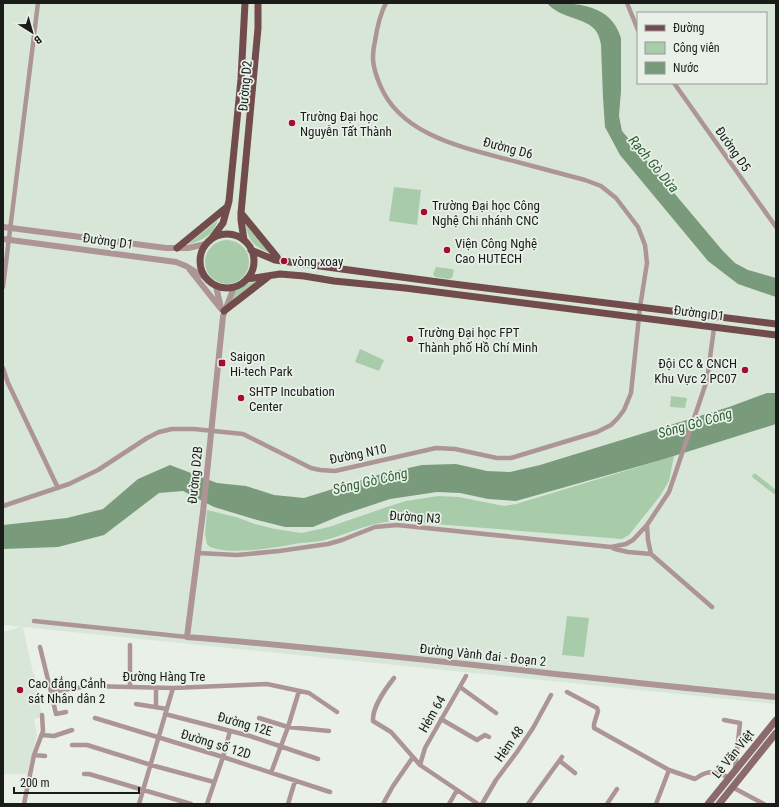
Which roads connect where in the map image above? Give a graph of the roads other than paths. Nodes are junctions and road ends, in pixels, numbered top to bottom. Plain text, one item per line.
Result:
1 (38, 3) edge
2 (245, 3) edge
3 (258, 3) edge
4 (386, 3) edge
5 (627, 3) edge
6 (637, 28) edge
7 (675, 84) edge
8 (228, 207) junction
9 (241, 213) junction
10 (3, 227) edge
11 (776, 227) edge
12 (10, 228) junction
13 (212, 238) junction
14 (6, 240) edge
15 (244, 240) junction
16 (206, 244) junction
17 (177, 248) junction
18 (251, 250) junction
19 (277, 258) junction
20 (186, 266) junction
21 (356, 271) junction
22 (270, 275) junction
23 (206, 278) junction
24 (246, 279) junction
25 (216, 286) junction
26 (3, 287) edge
27 (234, 287) junction
28 (485, 288) junction
29 (484, 298) junction
30 (640, 307) junction
31 (223, 312) junction
32 (639, 319) junction
33 (775, 322) edge
34 (714, 328) junction
35 (774, 335) edge
36 (3, 368) edge
37 (211, 430) junction
38 (58, 488) junction
39 (3, 506) edge
40 (647, 525) junction
41 (611, 547) junction
42 (198, 553) junction
43 (651, 554) junction
44 (712, 607) dead end
45 (34, 621) dead end
46 (187, 637) junction
47 (130, 645) dead end
48 (40, 647) dead end
49 (466, 676) dead end
50 (394, 678) dead end
51 (460, 686) junction
52 (130, 687) junction
53 (156, 688) junction
54 (173, 688) junction
55 (298, 691) junction
56 (51, 692) junction
57 (567, 692) dead end
58 (551, 695) dead end
59 (776, 697) edge
60 (136, 704) dead end
61 (156, 706) junction
62 (166, 711) junction
63 (66, 712) dead end
64 (337, 712) dead end
65 (496, 713) dead end
66 (42, 715) dead end
67 (95, 718) dead end
68 (259, 718) dead end
69 (441, 719) junction
70 (724, 720) dead end
71 (776, 720) edge
72 (288, 727) junction
73 (72, 730) dead end
74 (230, 730) junction
75 (329, 732) dead end
76 (776, 733) edge
77 (42, 735) junction
78 (489, 737) dead end
79 (159, 738) junction
80 (72, 745) dead end
81 (282, 746) junction
82 (34, 755) junction
83 (45, 756) dead end
84 (223, 757) junction
85 (413, 757) junction
86 (318, 759) dead end
87 (151, 765) junction
88 (420, 765) junction
89 (669, 770) junction
90 (735, 771) junction
91 (575, 772) dead end
92 (272, 773) junction
93 (84, 774) dead end
94 (730, 777) junction
95 (295, 781) junction
96 (214, 782) junction
97 (732, 787) junction
98 (617, 789) dead end
99 (143, 790) junction
100 (457, 790) junction
101 (330, 792) dead end
102 (24, 804) edge
103 (139, 804) edge
104 (191, 804) edge
105 (207, 804) edge
106 (288, 804) edge
107 (383, 804) edge
108 (449, 804) edge
109 (478, 804) edge
110 (482, 804) edge
111 (528, 804) edge
112 (606, 804) edge
113 (656, 804) edge
114 (708, 804) edge
115 (719, 804) edge
116 (764, 804) edge

1 - 12 street
2 - 8 main road, Đường D2
3 - 9 main road, Đường D2
4 - 30 street, Đường D6
5 - 6 street
7 - 11 street, Đường D5
8 - 13 main road, Đường D2
8 - 17 main road
9 - 15 main road, Đường D2
9 - 19 main road
10 - 12 street, Đường D1
12 - 14 street
12 - 17 street, Đường D1
13 - 15 main road
13 - 16 main road
14 - 20 street, Đường D1
14 - 26 street
15 - 18 main road
16 - 17 street, Đường D1
16 - 23 main road
18 - 19 main road, Đường D1
18 - 24 main road
19 - 21 main road, Đường D1
19 - 21 main road, Đường D1
20 - 23 street, Đường D1
20 - 31 street
21 - 28 main road, Đường D1
22 - 24 main road, Đường D1
22 - 29 main road, Đường D1
22 - 31 main road
23 - 25 main road
24 - 27 main road
25 - 27 main road
25 - 31 street, Đường D2B
27 - 31 street, Đường D2B
28 - 29 main road
28 - 30 main road, Đường D1
29 - 32 main road, Đường D1
30 - 32 street, Đường N10
30 - 33 main road, Đường D1
31 - 37 street, Đường D2B
32 - 34 main road, Đường D1
32 - 37 street, Đường N10
34 - 35 main road, Đường D1
34 - 40 street, Đường N3
36 - 38 street
37 - 38 street, Đường N10
37 - 42 street, Đường D2B
38 - 39 street, Đường N10
40 - 41 street, Đường N3
40 - 43 street
41 - 42 street, Đường N3
41 - 43 street, Đường N3
42 - 46 street, Đường D2B
43 - 44 street
45 - 46 street
46 - 59 street, Đường Vành đai - Đoạn 2
47 - 52 street
48 - 56 street
49 - 51 street, Hẻm 64
50 - 85 street
51 - 65 street
51 - 69 street, Hẻm 64
52 - 53 street, Đường Hàng Tre
52 - 56 street, Đường Hàng Tre
53 - 54 street, Đường Hàng Tre
53 - 61 street
54 - 55 street, Đường Hàng Tre
54 - 62 street
55 - 64 street, Đường Hàng Tre
55 - 72 street
56 - 63 street
57 - 89 street
58 - 110 street, Hẻm 48
60 - 61 street, Đường 12E
61 - 62 street, Đường 12E
62 - 74 street, Đường 12E
62 - 79 street
66 - 77 street
67 - 79 street, Đường số 12D
68 - 72 street
69 - 78 street
69 - 88 street, Hẻm 64
70 - 90 street
71 - 90 main road, Lê Văn Việt
72 - 75 street
72 - 81 street
73 - 77 street
74 - 81 street, Đường 12E
74 - 84 street
76 - 97 main road, Lê Văn Việt
77 - 82 street
79 - 84 street, Đường số 12D
79 - 87 street
80 - 87 street
81 - 86 street, Đường 12E
81 - 92 street
82 - 83 street
82 - 102 street
84 - 92 street, Đường số 12D
84 - 96 street
85 - 88 street
85 - 107 street
87 - 96 street
87 - 99 street
88 - 100 street
89 - 94 street
89 - 113 street
90 - 94 main road, Lê Văn Việt
91 - 111 street
92 - 95 street, Đường số 12D
93 - 99 street
94 - 114 main road, Lê Văn Việt
95 - 101 street, Đường số 12D
95 - 106 street
96 - 105 street
97 - 115 main road, Lê Văn Việt
97 - 116 street
98 - 112 street
99 - 103 street
99 - 104 street
100 - 108 street
100 - 109 street

